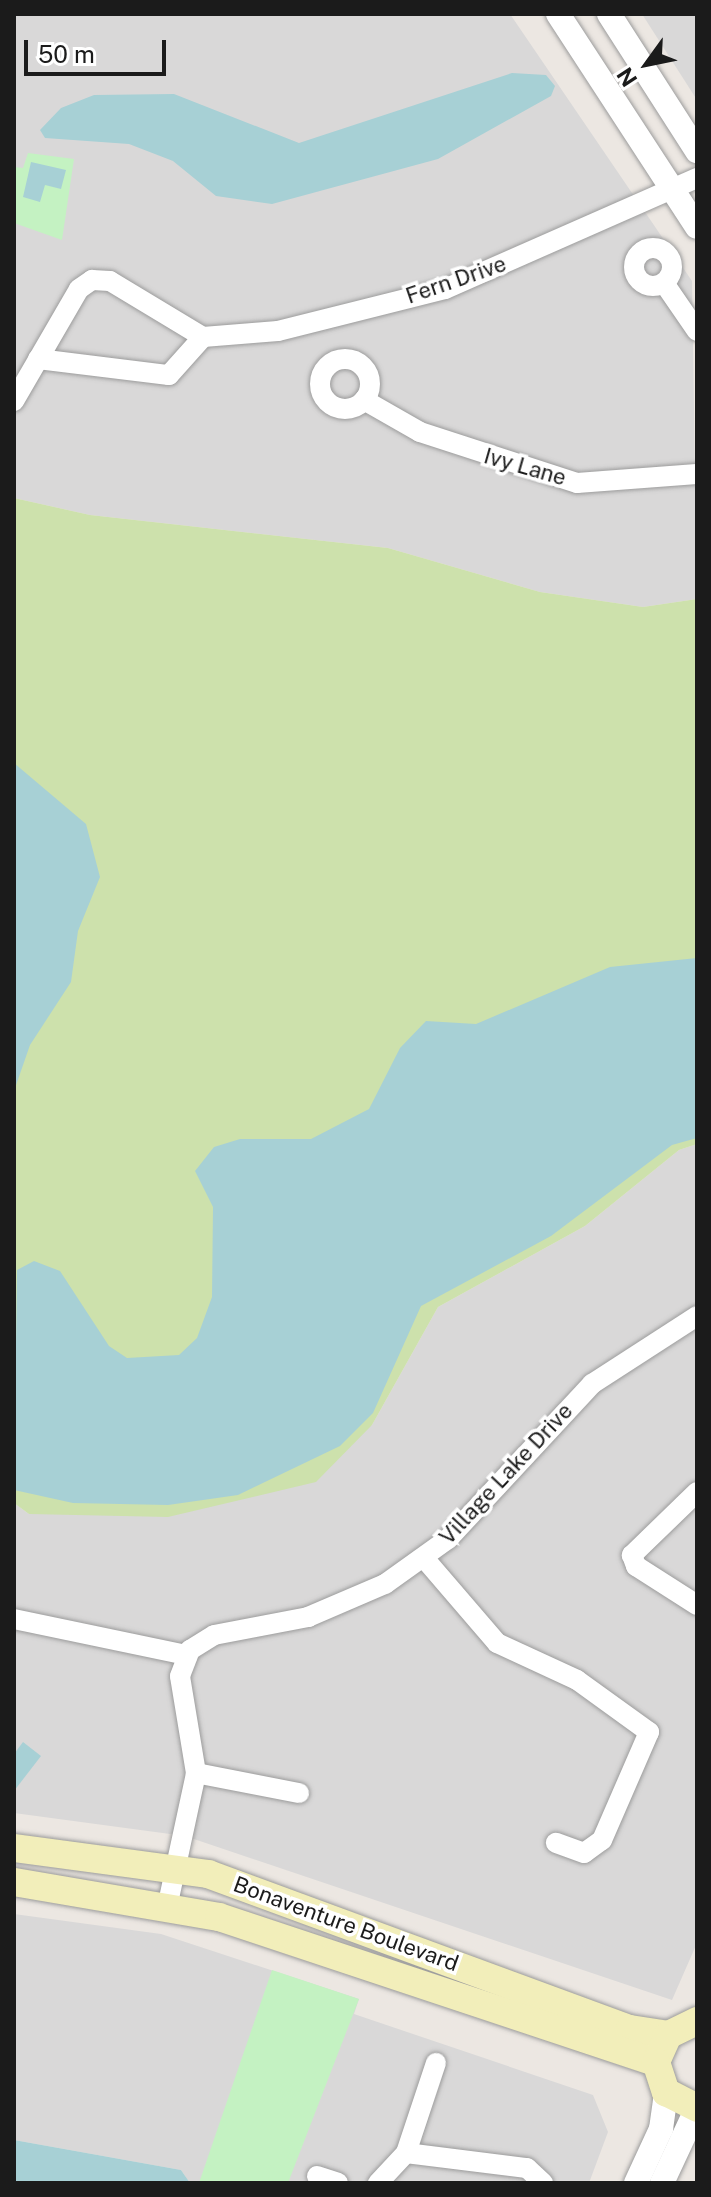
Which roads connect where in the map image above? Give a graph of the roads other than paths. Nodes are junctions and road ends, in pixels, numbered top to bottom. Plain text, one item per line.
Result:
1 (558, 14) edge
2 (609, 14) edge
3 (697, 151) edge
4 (697, 178) edge
5 (674, 193) junction
6 (697, 227) edge
7 (664, 283) dead end
8 (697, 331) edge
9 (203, 337) junction
10 (38, 359) junction
11 (364, 400) dead end
12 (14, 401) edge
13 (697, 474) edge
14 (697, 1316) edge
15 (697, 1492) edge
16 (424, 1558) junction
17 (697, 1605) edge
18 (14, 1619) edge
19 (187, 1655) junction
20 (196, 1773) junction
21 (299, 1793) dead end
22 (556, 1843) dead end
23 (14, 1848) edge
24 (178, 1868) junction
25 (14, 1882) edge
26 (168, 1903) junction
27 (696, 2021) edge
28 (668, 2035) junction
29 (656, 2062) junction
30 (436, 2063) dead end
31 (666, 2092) junction
32 (697, 2108) edge
33 (406, 2153) junction
34 (317, 2176) dead end
35 (338, 2183) edge
36 (378, 2183) edge
37 (543, 2183) edge
38 (636, 2183) edge
39 (662, 2183) edge

1 - 5 street
2 - 3 street
4 - 5 street, Fern Drive
5 - 6 street
5 - 9 street, Fern Drive
7 - 8 street
9 - 10 street
9 - 10 street
10 - 12 street
11 - 13 street, Ivy Lane
14 - 16 street, Village Lake Drive
15 - 17 street
16 - 19 street, Village Lake Drive
16 - 22 street
18 - 19 street
19 - 20 street
20 - 21 street
20 - 24 street
23 - 24 main road, Bonaventure Boulevard
24 - 26 street
24 - 28 main road, Bonaventure Boulevard
25 - 26 main road, Bonaventure Boulevard
26 - 29 main road, Bonaventure Boulevard
27 - 28 main road
28 - 29 main road
29 - 31 main road
30 - 33 street
31 - 32 main road
31 - 38 street
32 - 39 street
33 - 36 street
33 - 37 street
34 - 35 street

